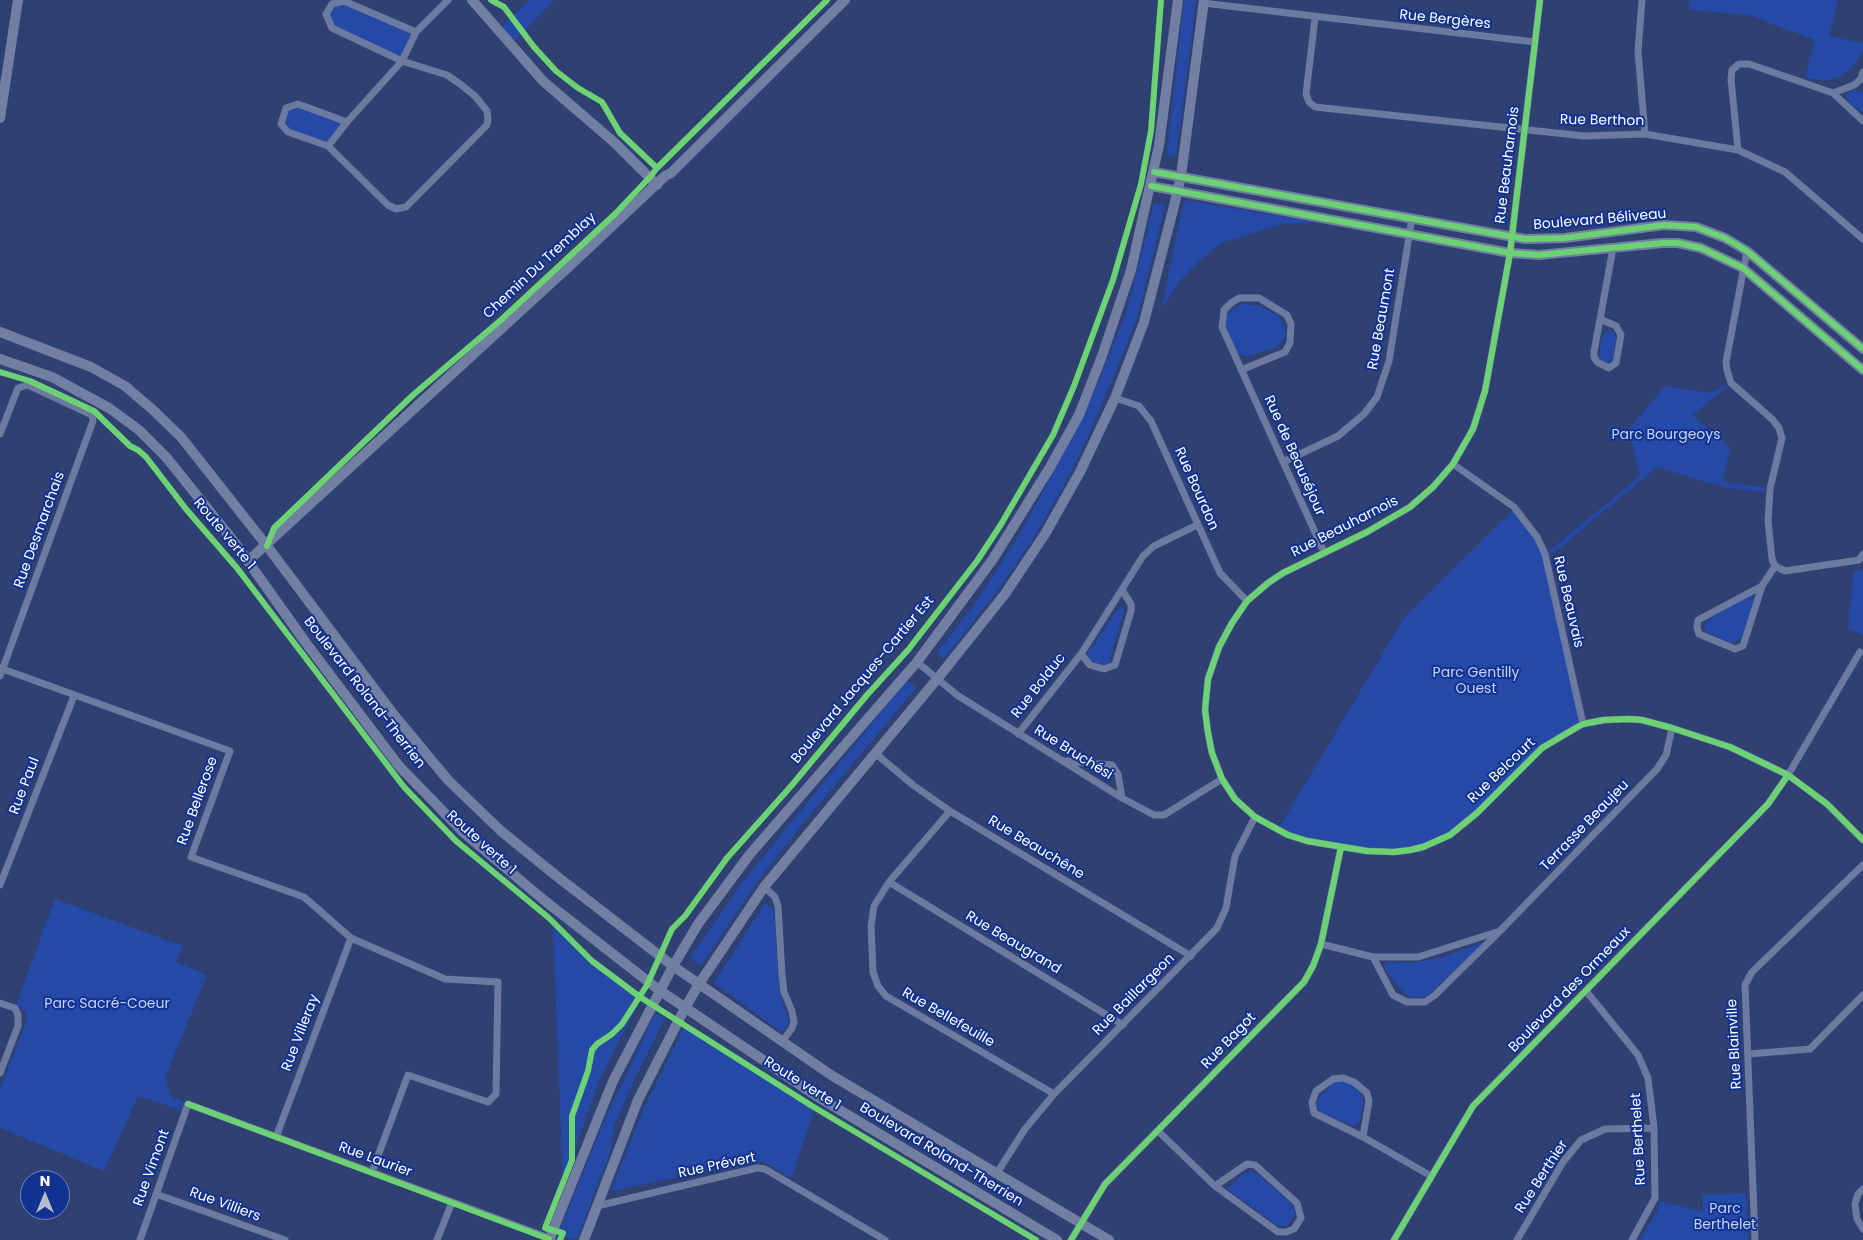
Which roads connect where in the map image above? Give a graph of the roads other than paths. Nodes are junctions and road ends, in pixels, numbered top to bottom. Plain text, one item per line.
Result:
1 (18, 0) edge
2 (448, 0) edge
3 (472, 0) edge
4 (845, 0) edge
5 (1178, 0) edge
6 (1540, 0) edge
7 (1642, 0) edge
8 (1203, 2) edge
9 (1315, 18) junction
10 (416, 32) junction
11 (1535, 42) junction
12 (402, 61) junction
13 (1862, 78) edge
14 (1833, 93) junction
15 (0, 118) edge
16 (1863, 121) edge
17 (346, 122) junction
18 (1525, 130) junction
19 (1644, 134) junction
20 (328, 146) junction
21 (1738, 150) junction
22 (1154, 172) junction
23 (1181, 176) junction
24 (657, 184) junction
25 (1151, 186) junction
26 (1178, 191) junction
27 (1412, 218) junction
28 (1410, 234) junction
29 (1512, 236) junction
30 (1863, 239) edge
31 (1612, 248) junction
32 (1748, 251) junction
33 (1510, 253) junction
34 (1743, 268) junction
35 (1600, 319) junction
36 (0, 332) edge
37 (1863, 349) edge
38 (0, 359) edge
39 (1241, 370) junction
40 (1863, 370) edge
41 (1115, 398) junction
42 (0, 434) edge
43 (1283, 462) junction
44 (1453, 464) junction
45 (1197, 525) junction
46 (267, 546) junction
47 (1324, 552) junction
48 (1863, 554) edge
49 (248, 561) junction
50 (1775, 566) junction
51 (1762, 586) junction
52 (1122, 590) junction
53 (1247, 601) junction
54 (1860, 652) dead end
55 (1080, 654) junction
56 (917, 662) junction
57 (1, 671) edge
58 (938, 678) junction
59 (74, 696) junction
60 (1583, 724) junction
61 (1672, 728) junction
62 (1018, 734) junction
63 (875, 753) junction
64 (1062, 761) junction
65 (1788, 775) junction
66 (1222, 779) junction
67 (1122, 798) junction
68 (950, 811) junction
69 (1255, 817) junction
70 (1863, 840) edge
71 (1341, 847) junction
72 (1863, 865) edge
73 (889, 882) junction
74 (0, 885) edge
75 (764, 887) junction
76 (1500, 931) junction
77 (351, 938) junction
78 (1321, 944) junction
79 (1191, 956) junction
80 (1373, 957) junction
81 (673, 966) junction
82 (699, 984) junction
83 (660, 990) junction
84 (1586, 991) junction
85 (1863, 995) edge
86 (0, 1003) edge
87 (685, 1008) junction
88 (1123, 1025) junction
89 (782, 1042) junction
90 (1748, 1054) junction
91 (0, 1073) edge
92 (1054, 1094) junction
93 (188, 1104) joint
94 (1654, 1128) junction
95 (1158, 1131) junction
96 (276, 1137) junction
97 (1363, 1137) junction
98 (372, 1172) junction
99 (997, 1173) junction
100 (1431, 1176) junction
101 (1215, 1186) junction
102 (1863, 1189) edge
103 (156, 1194) junction
104 (452, 1202) junction
105 (597, 1206) junction
106 (1081, 1223) junction
107 (1863, 1228) edge
108 (140, 1240) edge
109 (285, 1240) edge
110 (437, 1240) edge
111 (550, 1240) edge
112 (584, 1240) edge
113 (885, 1240) edge
114 (1057, 1240) edge
115 (1071, 1240) edge
116 (1109, 1240) edge
117 (1394, 1240) edge
118 (1517, 1240) edge
119 (1632, 1240) edge
120 (1755, 1240) edge

1 - 15 main road
2 - 10 street
3 - 24 main road
4 - 24 main road, Chemin Du Tremblay
5 - 22 main road, Boulevard Jacques-Cartier Est
6 - 11 street, Rue Beauharnois
7 - 19 street
8 - 9 street, Rue Bergères
8 - 23 main road
9 - 11 street, Rue Bergères
9 - 18 street, Rue Berthon
10 - 12 street
10 - 12 street
11 - 18 street, Rue Beauharnois
12 - 17 street
12 - 20 street
13 - 14 street
14 - 16 street
14 - 21 street
17 - 20 street
17 - 20 street
18 - 19 street, Rue Berthon
18 - 29 street, Rue Beauharnois
19 - 21 street, Rue Berthon
21 - 30 street, Rue Berthon
22 - 23 main road, Boulevard Béliveau
22 - 25 main road, Boulevard Jacques-Cartier Est
23 - 26 main road
23 - 27 main road, Boulevard Béliveau
24 - 46 main road, Chemin Du Tremblay
25 - 26 main road, Boulevard Béliveau
25 - 56 main road, Boulevard Jacques-Cartier Est
26 - 28 main road, Boulevard Béliveau
26 - 41 main road
27 - 28 street, Rue Beaumont
27 - 29 main road, Boulevard Béliveau
28 - 33 main road, Boulevard Béliveau
28 - 43 street, Rue Beaumont
29 - 32 main road, Boulevard Béliveau
29 - 33 street, Rue Beauharnois
31 - 33 main road, Boulevard Béliveau
31 - 34 main road, Boulevard Béliveau
31 - 35 street
32 - 34 street
32 - 37 main road, Boulevard Béliveau
33 - 44 street, Rue Beauharnois
34 - 40 main road, Boulevard Béliveau
34 - 50 street
35 - 35 street
36 - 46 main road, Boulevard Roland-Therrien
38 - 49 main road, Boulevard Roland-Therrien
39 - 39 street, Rue de Beauséjour
39 - 43 street, Rue de Beauséjour
41 - 45 street, Rue Bourdon
41 - 58 main road
42 - 57 street, Rue Desmarchais
43 - 47 street, Rue de Beauséjour
44 - 47 street, Rue Beauharnois
44 - 60 street, Rue Beauvais
45 - 52 street, Rue Bolduc
45 - 53 street, Rue Bourdon
46 - 49 main road, Chemin Du Tremblay
46 - 81 main road, Boulevard Roland-Therrien
47 - 53 street, Rue Beauharnois
48 - 50 street
49 - 83 main road, Boulevard Roland-Therrien
50 - 51 street
51 - 51 street
52 - 55 street, Rue Bolduc
52 - 55 street, Rue Bolduc
53 - 66 street, Rue Beauharnois
54 - 65 street, Boulevard des Ormeaux
55 - 62 street, Rue Bolduc
56 - 58 street, Rue Bruchési
56 - 81 main road, Boulevard Jacques-Cartier Est
57 - 59 street, Rue Bellerose
58 - 62 street, Rue Bruchési
58 - 63 main road
59 - 74 street, Rue Paul
59 - 77 street, Rue Bellerose
60 - 61 street, Rue Belcourt
60 - 71 street, Rue Belcourt
61 - 65 street, Rue Belcourt
61 - 76 street, Terrasse Beaujeu
62 - 64 street, Rue Bruchési
63 - 68 street, Rue Beauchêne
63 - 75 main road
64 - 67 street, Rue Bruchési
64 - 67 street
65 - 70 street, Rue Belcourt
65 - 84 street, Boulevard des Ormeaux
66 - 67 street, Rue Bruchési
66 - 69 street, Rue Beauharnois
68 - 73 street, Rue Bellefeuille
68 - 79 street, Rue Beauchêne
69 - 71 street, Rue Belcourt
69 - 79 street, Rue Baillargeon
71 - 78 street, Rue Bagot
72 - 90 street, Rue Blainville
73 - 88 street, Rue Beaugrand
73 - 92 street, Rue Bellefeuille
75 - 82 main road
75 - 89 street
76 - 80 street, Terrasse Beaujeu
76 - 80 street, Terrasse Beaujeu
77 - 96 street, Rue Villeray
77 - 98 street, Rue Bellerose
78 - 80 street, Terrasse Beaujeu
78 - 95 street, Rue Bagot
79 - 88 street, Rue Baillargeon
81 - 82 main road, Boulevard Roland-Therrien
81 - 83 main road, Boulevard Jacques-Cartier Est
82 - 87 main road
82 - 89 main road, Boulevard Roland-Therrien
83 - 87 main road, Boulevard Roland-Therrien
83 - 111 main road, Boulevard Jacques-Cartier Est
84 - 94 street, Rue Berthelet
84 - 100 street, Boulevard des Ormeaux
85 - 90 street
86 - 91 street
87 - 105 main road
87 - 114 main road, Boulevard Roland-Therrien
88 - 92 street, Rue Baillargeon
89 - 99 main road, Boulevard Roland-Therrien
90 - 120 street, Rue Blainville
92 - 99 street, Rue Baillargeon
93 - 96 street, Rue Laurier
93 - 103 street, Rue Vimont
94 - 118 street, Rue Berthier
94 - 119 street, Rue Berthelet
95 - 101 street
95 - 106 street, Rue Bagot
96 - 98 street, Rue Laurier
97 - 97 street
97 - 100 street
98 - 104 street, Rue Laurier
99 - 106 main road, Boulevard Roland-Therrien
100 - 117 street, Boulevard des Ormeaux
101 - 101 street
102 - 107 street
103 - 108 street, Rue Vimont
103 - 109 street, Rue Villiers
104 - 110 street
104 - 111 street, Rue Laurier
105 - 112 main road
105 - 113 street, Rue Prévert
106 - 115 street, Rue Bagot
106 - 116 main road, Boulevard Roland-Therrien

